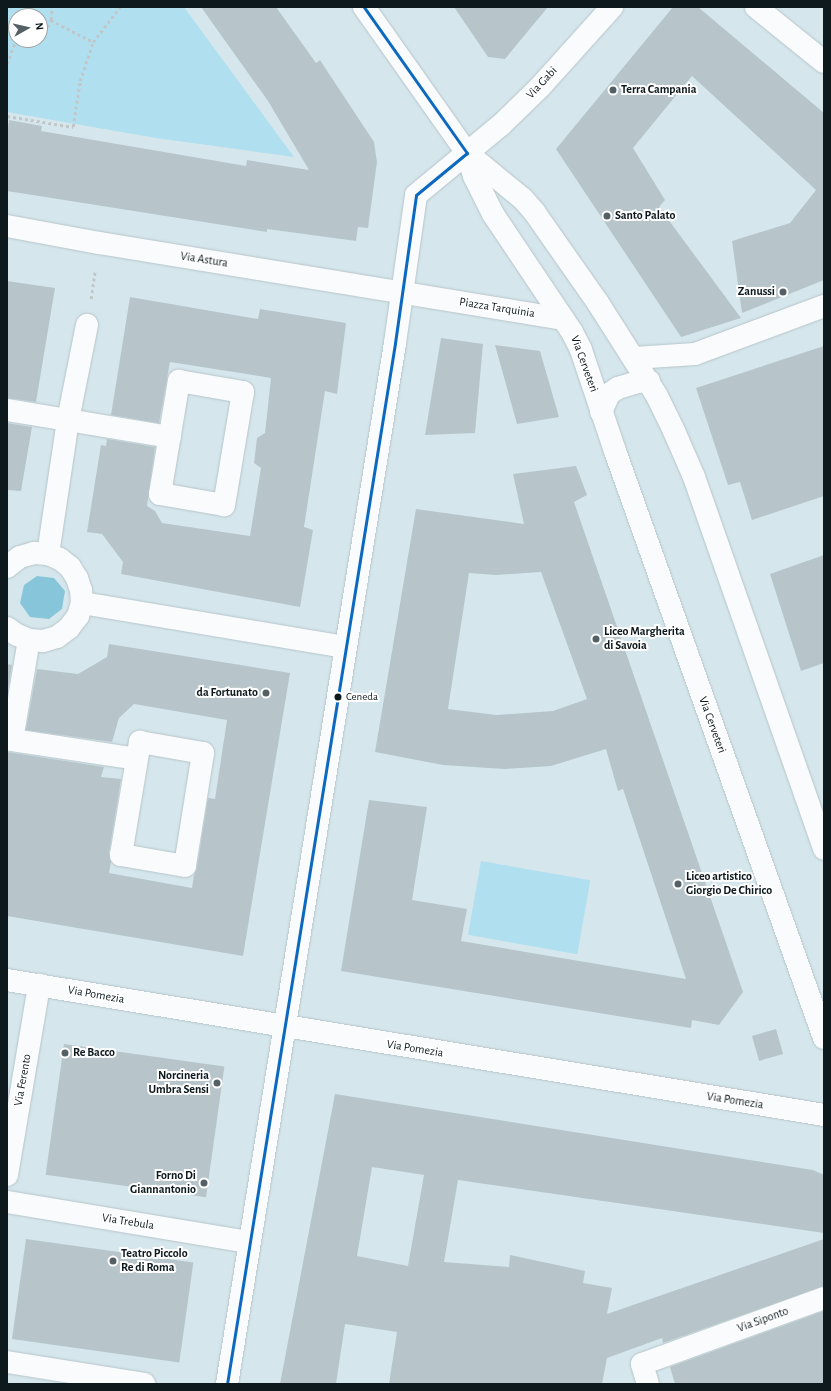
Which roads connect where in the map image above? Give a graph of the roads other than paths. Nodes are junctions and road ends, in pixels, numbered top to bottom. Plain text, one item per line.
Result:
1 (364, 7) edge
2 (612, 7) edge
3 (756, 7) edge
4 (824, 62) edge
5 (467, 153) junction
6 (7, 226) edge
7 (402, 292) junction
8 (824, 306) edge
9 (563, 319) junction
10 (87, 325) dead end
11 (634, 358) junction
12 (649, 381) junction
13 (7, 410) edge
14 (601, 412) junction
15 (68, 420) junction
16 (170, 436) junction
17 (48, 554) junction
18 (7, 567) edge
19 (82, 603) junction
20 (7, 628) edge
21 (29, 640) junction
22 (345, 647) junction
23 (10, 740) edge
24 (137, 759) junction
25 (824, 849) edge
26 (7, 980) edge
27 (39, 985) junction
28 (284, 1026) junction
29 (824, 1037) edge
30 (824, 1115) edge
31 (7, 1175) edge
32 (7, 1202) edge
33 (249, 1242) junction
34 (824, 1298) edge
35 (7, 1362) edge
36 (144, 1384) edge
37 (227, 1384) edge
38 (648, 1384) edge

1 - 5 street
2 - 5 street, Via Gabi
3 - 4 street
5 - 7 street
5 - 9 street, Piazza Tarquinia
5 - 11 street
6 - 7 street, Via Astura
7 - 9 street, Piazza Tarquinia
7 - 22 street
8 - 11 street
9 - 14 street, Via Cerveteri
10 - 15 street
11 - 12 street
12 - 14 street, Via Cerveteri
12 - 25 street
13 - 15 street
14 - 29 street, Via Cerveteri
15 - 16 street
15 - 17 street
16 - 16 street
17 - 18 street
17 - 19 street
19 - 21 street
19 - 22 street
20 - 21 street
21 - 23 street
22 - 28 street
23 - 24 street
24 - 24 street
26 - 27 street, Via Pomezia
27 - 28 street, Via Pomezia
27 - 31 street, Via Ferento
28 - 30 street, Via Pomezia
28 - 33 street
32 - 33 street, Via Trebula
33 - 37 street
34 - 38 street, Via Siponto
35 - 36 street

